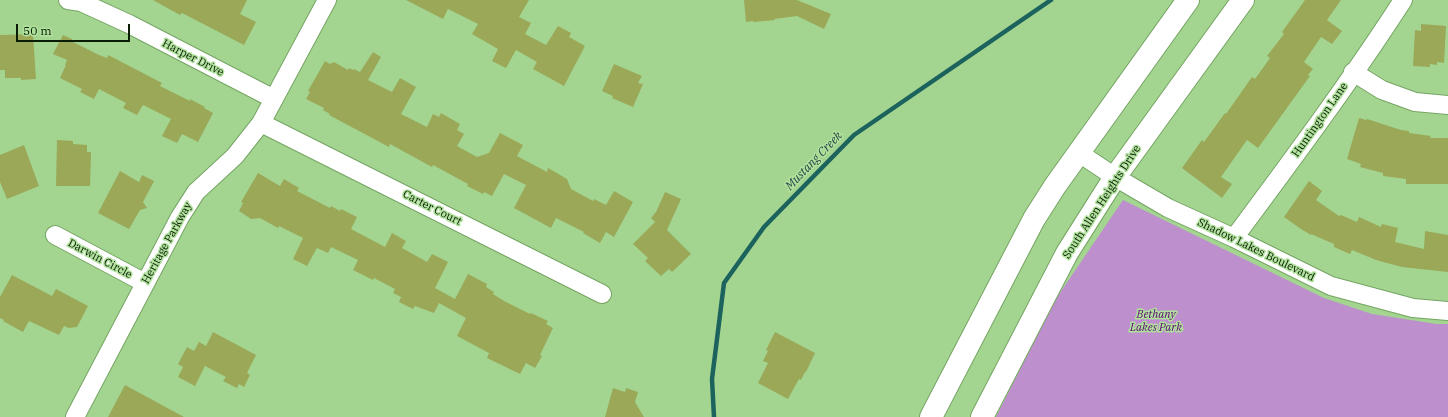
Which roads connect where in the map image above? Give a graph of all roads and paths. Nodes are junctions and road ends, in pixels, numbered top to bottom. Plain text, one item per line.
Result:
1 (68, 0) edge
2 (327, 0) edge
3 (1188, 0) edge
4 (1243, 0) edge
5 (1403, 0) edge
6 (1353, 72) junction
7 (274, 99) junction
8 (1448, 105) edge
9 (261, 122) junction
10 (1079, 153) junction
11 (1115, 177) junction
12 (55, 235) dead end
13 (1234, 238) junction
14 (145, 283) junction
15 (602, 294) dead end
16 (1448, 311) edge
17 (75, 417) edge
18 (931, 417) edge
19 (982, 417) edge

1 - 7 street, Harper Drive
2 - 7 street, Heritage Parkway
3 - 10 main road
4 - 11 main road, South Allen Heights Drive
5 - 6 street, Huntington Lane
6 - 8 street
6 - 13 street, Huntington Lane
7 - 9 street, Heritage Parkway
9 - 14 street, Heritage Parkway
9 - 15 street, Carter Court
10 - 11 street, Shadow Lakes Boulevard
10 - 18 main road
11 - 13 street, Shadow Lakes Boulevard
11 - 19 main road, South Allen Heights Drive
12 - 14 street, Darwin Circle
13 - 16 street, Shadow Lakes Boulevard
14 - 17 street, Heritage Parkway

